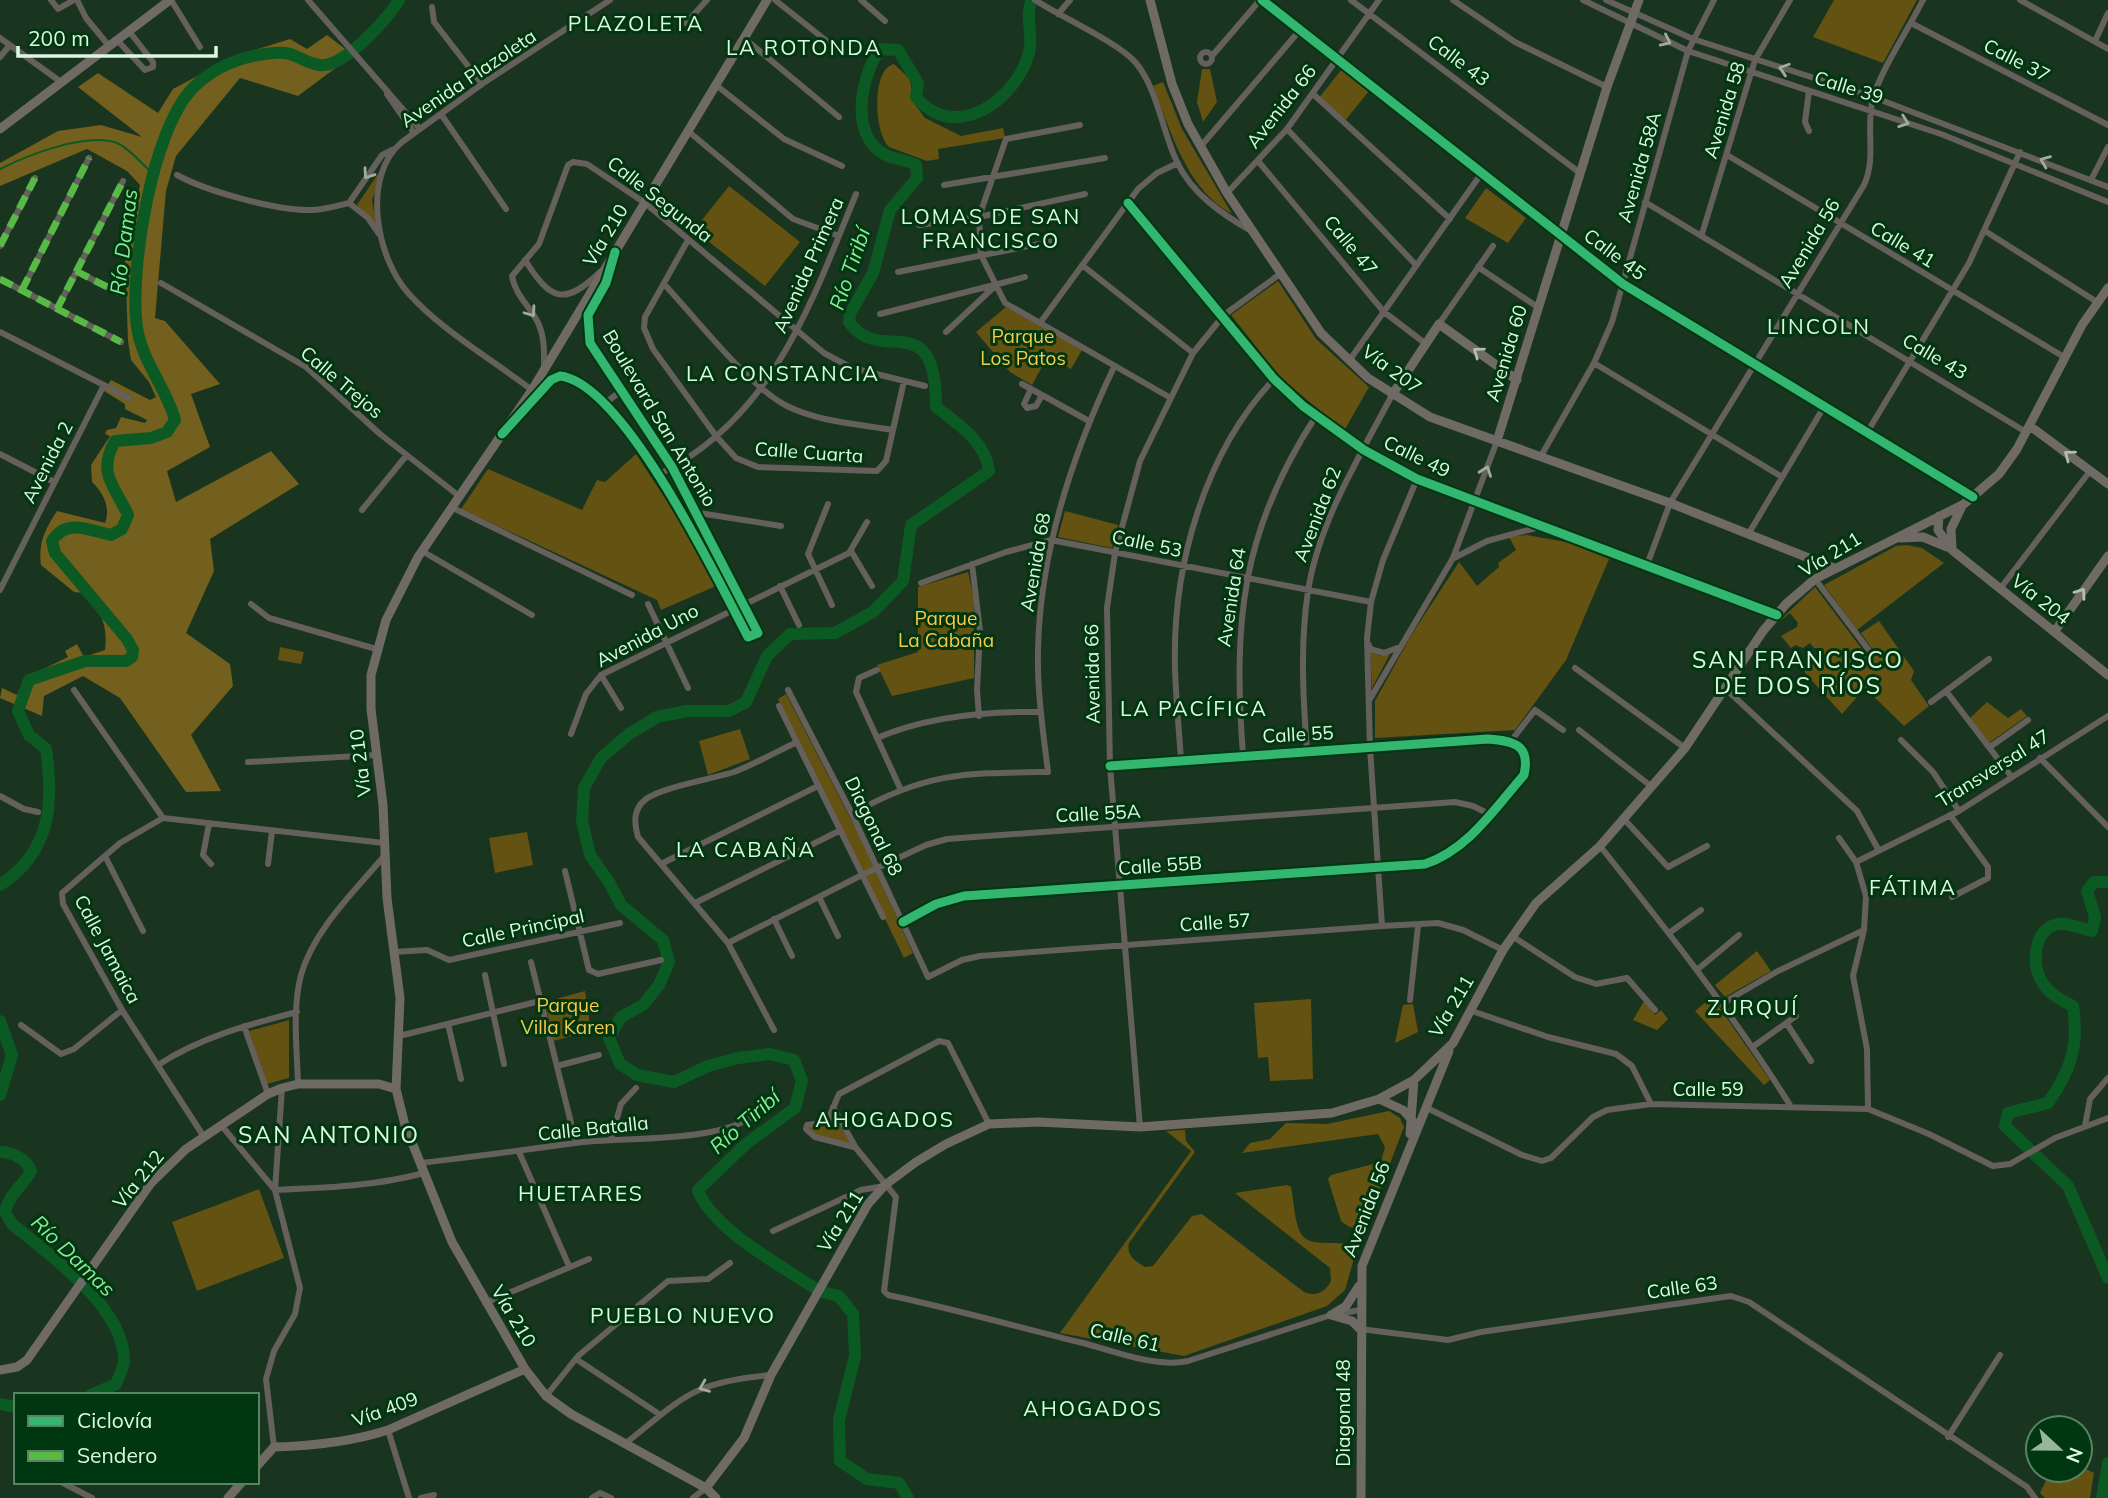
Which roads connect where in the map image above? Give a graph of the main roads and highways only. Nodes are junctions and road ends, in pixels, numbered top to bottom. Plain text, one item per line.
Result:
1 (170, 0) edge
2 (767, 0) edge
3 (1150, 0) edge
4 (1639, 0) edge
5 (0, 129) edge
6 (2108, 288) edge
7 (1517, 380) junction
8 (1392, 395) junction
9 (2029, 429) junction
10 (1497, 441) junction
11 (2108, 484) edge
12 (1964, 503) junction
13 (1939, 516) junction
14 (1888, 540) junction
15 (1952, 550) junction
16 (1803, 556) junction
17 (2108, 556) edge
18 (1847, 562) junction
19 (1835, 568) junction
20 (2055, 631) junction
21 (2107, 672) edge
22 (1453, 1043) junction
23 (1414, 1080) junction
24 (396, 1089) junction
25 (1379, 1099) junction
26 (1411, 1118) junction
27 (1416, 1128) junction
28 (1409, 1144) junction
29 (1360, 1284) junction
30 (1360, 1329) junction
31 (525, 1369) junction
32 (0, 1370) edge
33 (259, 1463) edge
34 (240, 1484) edge
35 (706, 1488) junction
36 (228, 1498) edge
37 (716, 1498) edge
38 (1361, 1498) edge

1 - 5 main road
2 - 24 main road, Vía 210
3 - 8 main road, Vía 207
4 - 7 main road, Avenida 60
6 - 9 main road, Vía 211
7 -> 8 main road, Avenida 62
7 - 10 main road, Avenida 60
8 - 10 main road, Vía 207
11 -> 9 main road, Calle 43
9 - 12 main road, Vía 211
10 - 16 main road, Vía 207
12 - 13 main road, Vía 211
12 - 15 main road
13 - 14 main road, Vía 211
13 - 15 main road, Vía 204
14 - 15 main road
14 - 18 main road, Vía 211
15 - 20 main road, Vía 204
16 - 18 main road, Vía 207
16 - 19 main road, Vía 207
20 -> 17 main road
18 - 19 main road, Vía 211
19 - 22 main road, Vía 211
20 - 21 main road, Vía 204
22 - 23 main road, Vía 211
22 - 27 main road, Avenida 56
23 - 25 main road, Vía 211
23 - 26 main road, Avenida 56
24 - 31 main road, Vía 210
24 - 32 main road, Vía 212
25 - 26 main road
25 - 35 main road, Vía 211
26 - 27 main road
26 - 28 main road, Avenida 56
27 - 28 main road, Avenida 56
28 - 29 main road, Avenida 56
29 - 30 main road, Avenida 56
29 - 30 main road
30 - 38 main road, Diagonal 48
31 - 33 main road, Vía 409
31 - 35 main road, Vía 210
34 - 36 main road
35 - 37 main road, Vía 210

